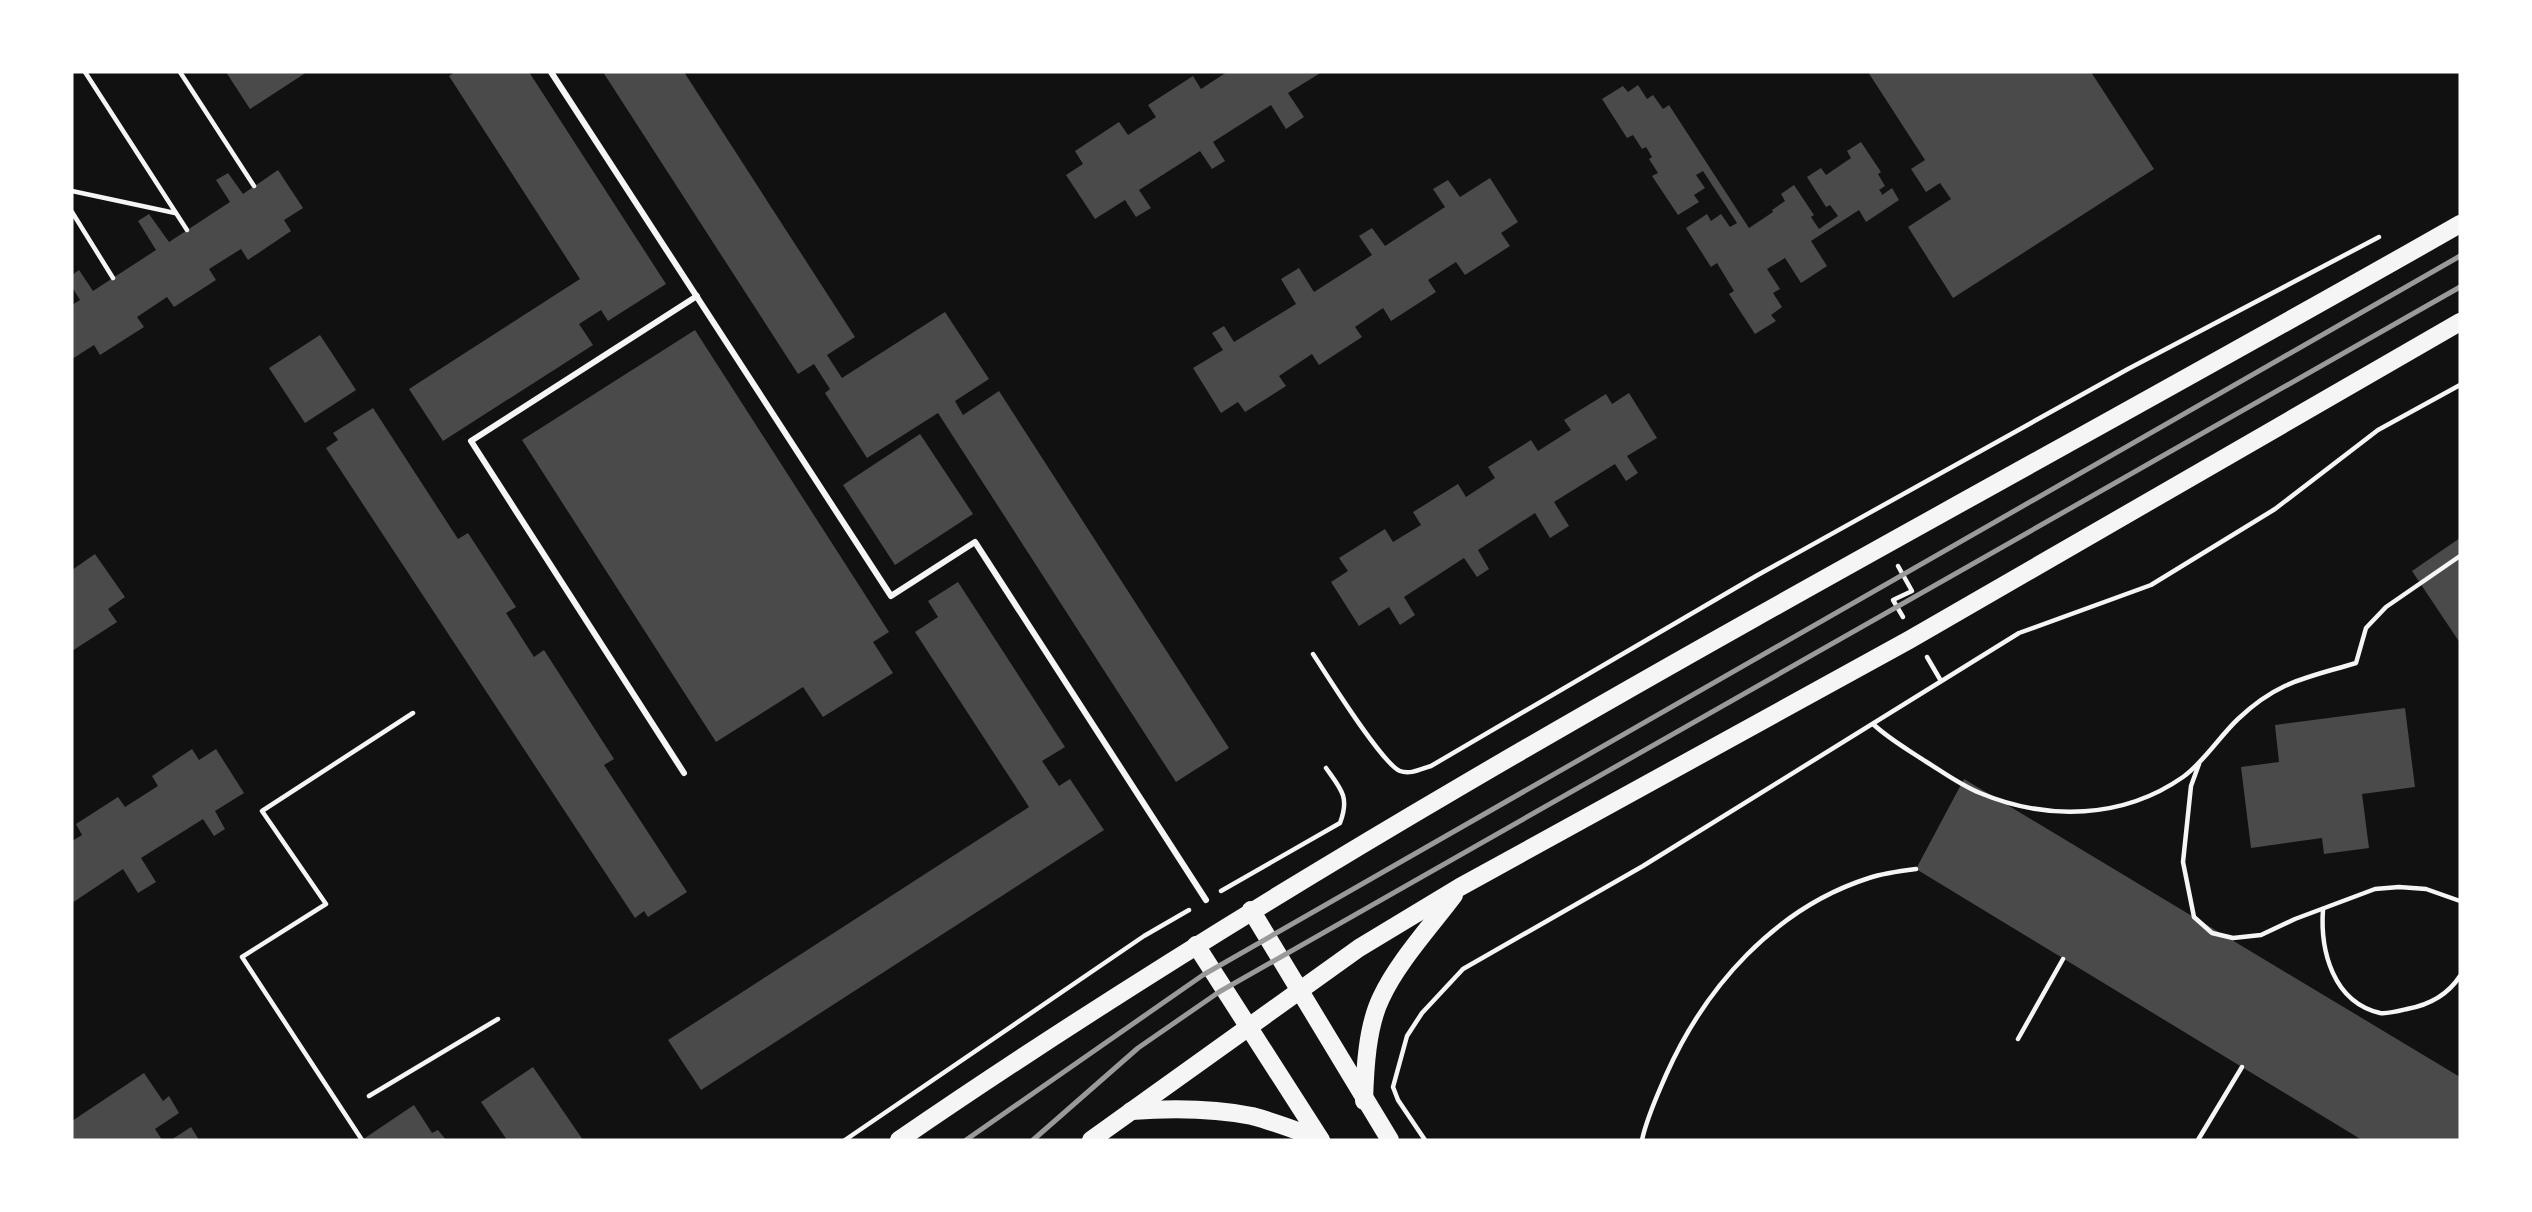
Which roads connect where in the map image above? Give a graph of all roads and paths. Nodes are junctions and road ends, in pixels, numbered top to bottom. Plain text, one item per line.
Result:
1 (85, 72) edge
2 (180, 72) edge
3 (551, 72) edge
4 (254, 187) dead end
5 (72, 191) edge
6 (72, 212) edge
7 (176, 213) junction
8 (2460, 224) edge
9 (187, 230) dead end
10 (2386, 233) dead end
11 (113, 278) dead end
12 (697, 296) junction
13 (2460, 322) edge
14 (2460, 384) edge
15 (1870, 514) junction
16 (1885, 544) junction
17 (2460, 556) edge
18 (1915, 637) junction
19 (1313, 654) dead end
20 (1941, 681) junction
21 (413, 713) dead end
22 (1872, 724) junction
23 (2200, 760) junction
24 (1326, 768) dead end
25 (684, 773) dead end
26 (1916, 869) dead end
27 (1460, 887) junction
28 (1206, 900) junction
29 (2460, 901) edge
30 (2323, 909) junction
31 (1251, 910) junction
32 (1196, 945) junction
33 (2063, 958) dead end
34 (2460, 976) edge
35 (1301, 990) junction
36 (498, 1019) dead end
37 (1250, 1028) junction
38 (2018, 1039) dead end
39 (2242, 1067) dead end
40 (369, 1096) dead end
41 (1364, 1101) junction
42 (1131, 1111) junction
43 (362, 1140) edge
44 (845, 1140) edge
45 (899, 1140) edge
46 (1091, 1140) edge
47 (1320, 1140) edge
48 (1390, 1140) edge
49 (1425, 1140) edge
50 (1642, 1140) edge
51 (2198, 1140) edge

1 - 7 path
2 - 4 path
3 - 12 street
5 - 7 path
6 - 11 path
7 - 9 path
8 - 16 main road
10 - 15 path
12 - 25 street
12 - 28 street
13 - 18 main road
14 - 20 path
15 - 16 path
15 - 19 path
16 - 18 path
16 - 31 main road
17 - 23 path
18 - 20 path
18 - 27 main road
20 - 22 path
21 - 43 path
22 - 23 path
22 - 49 path
23 - 30 path
24 - 28 path
26 - 50 path
27 - 35 main road
27 - 41 main road
28 - 44 path
29 - 30 path
30 - 34 path
31 - 32 main road
31 - 35 main road
32 - 37 main road
32 - 45 main road
33 - 38 path
35 - 37 main road
35 - 41 main road
36 - 40 path
37 - 42 main road
37 - 47 main road
39 - 51 path
41 - 48 main road
42 - 46 main road
42 - 47 main road

